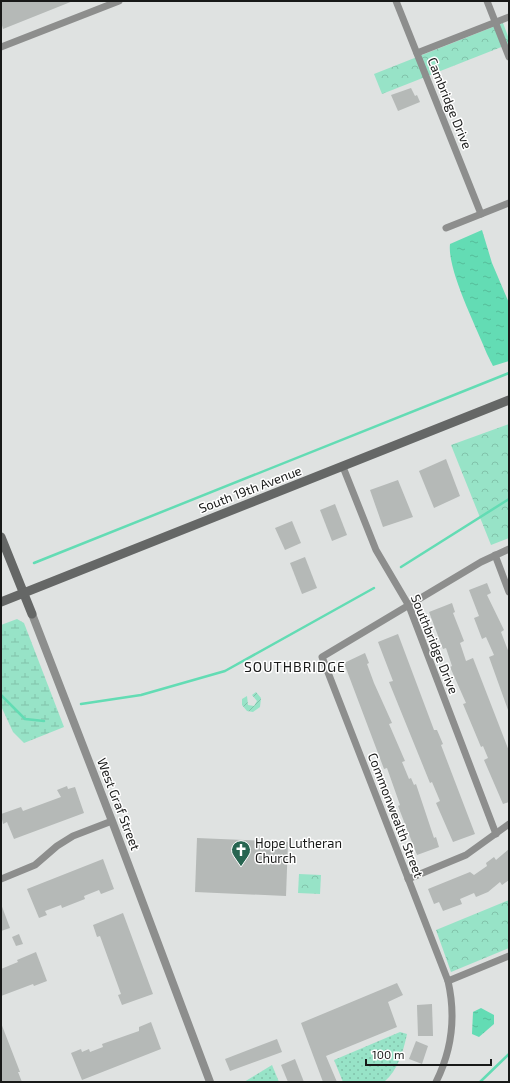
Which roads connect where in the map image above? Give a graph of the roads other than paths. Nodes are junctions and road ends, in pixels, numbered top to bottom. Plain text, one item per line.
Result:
1 (118, 1) edge
2 (396, 1) edge
3 (487, 1) edge
4 (509, 17) edge
5 (495, 22) junction
6 (1, 47) edge
7 (417, 53) junction
8 (509, 56) edge
9 (509, 203) edge
10 (481, 214) junction
11 (446, 228) dead end
12 (509, 400) edge
13 (343, 467) junction
14 (1, 536) edge
15 (509, 550) edge
16 (494, 555) junction
17 (509, 592) edge
18 (24, 593) junction
19 (1, 602) edge
20 (409, 606) junction
21 (32, 614) joint
22 (112, 821) junction
23 (509, 824) edge
24 (496, 834) junction
25 (1, 879) edge
26 (408, 879) junction
27 (509, 956) edge
28 (448, 981) junction
29 (210, 1082) edge
30 (436, 1082) edge

1 - 6 street
2 - 7 street, Cambridge Drive
3 - 5 street
4 - 5 street
5 - 7 street
5 - 8 street
7 - 10 street, Cambridge Drive
9 - 10 street
10 - 11 street
12 - 13 main road, South 19th Avenue
13 - 18 main road, South 19th Avenue
13 - 20 street, Southbridge Drive
14 - 18 main road, West Graf Street
15 - 16 street
16 - 17 street
16 - 20 street
18 - 19 main road, South 19th Avenue
18 - 21 main road, West Graf Street
20 - 24 street, Southbridge Drive
20 - 26 street, Commonwealth Street
21 - 22 street, West Graf Street
22 - 25 street
22 - 29 street, West Graf Street
23 - 24 street
24 - 26 street
26 - 28 street, Commonwealth Street
27 - 28 street
28 - 30 street, Commonwealth Street

